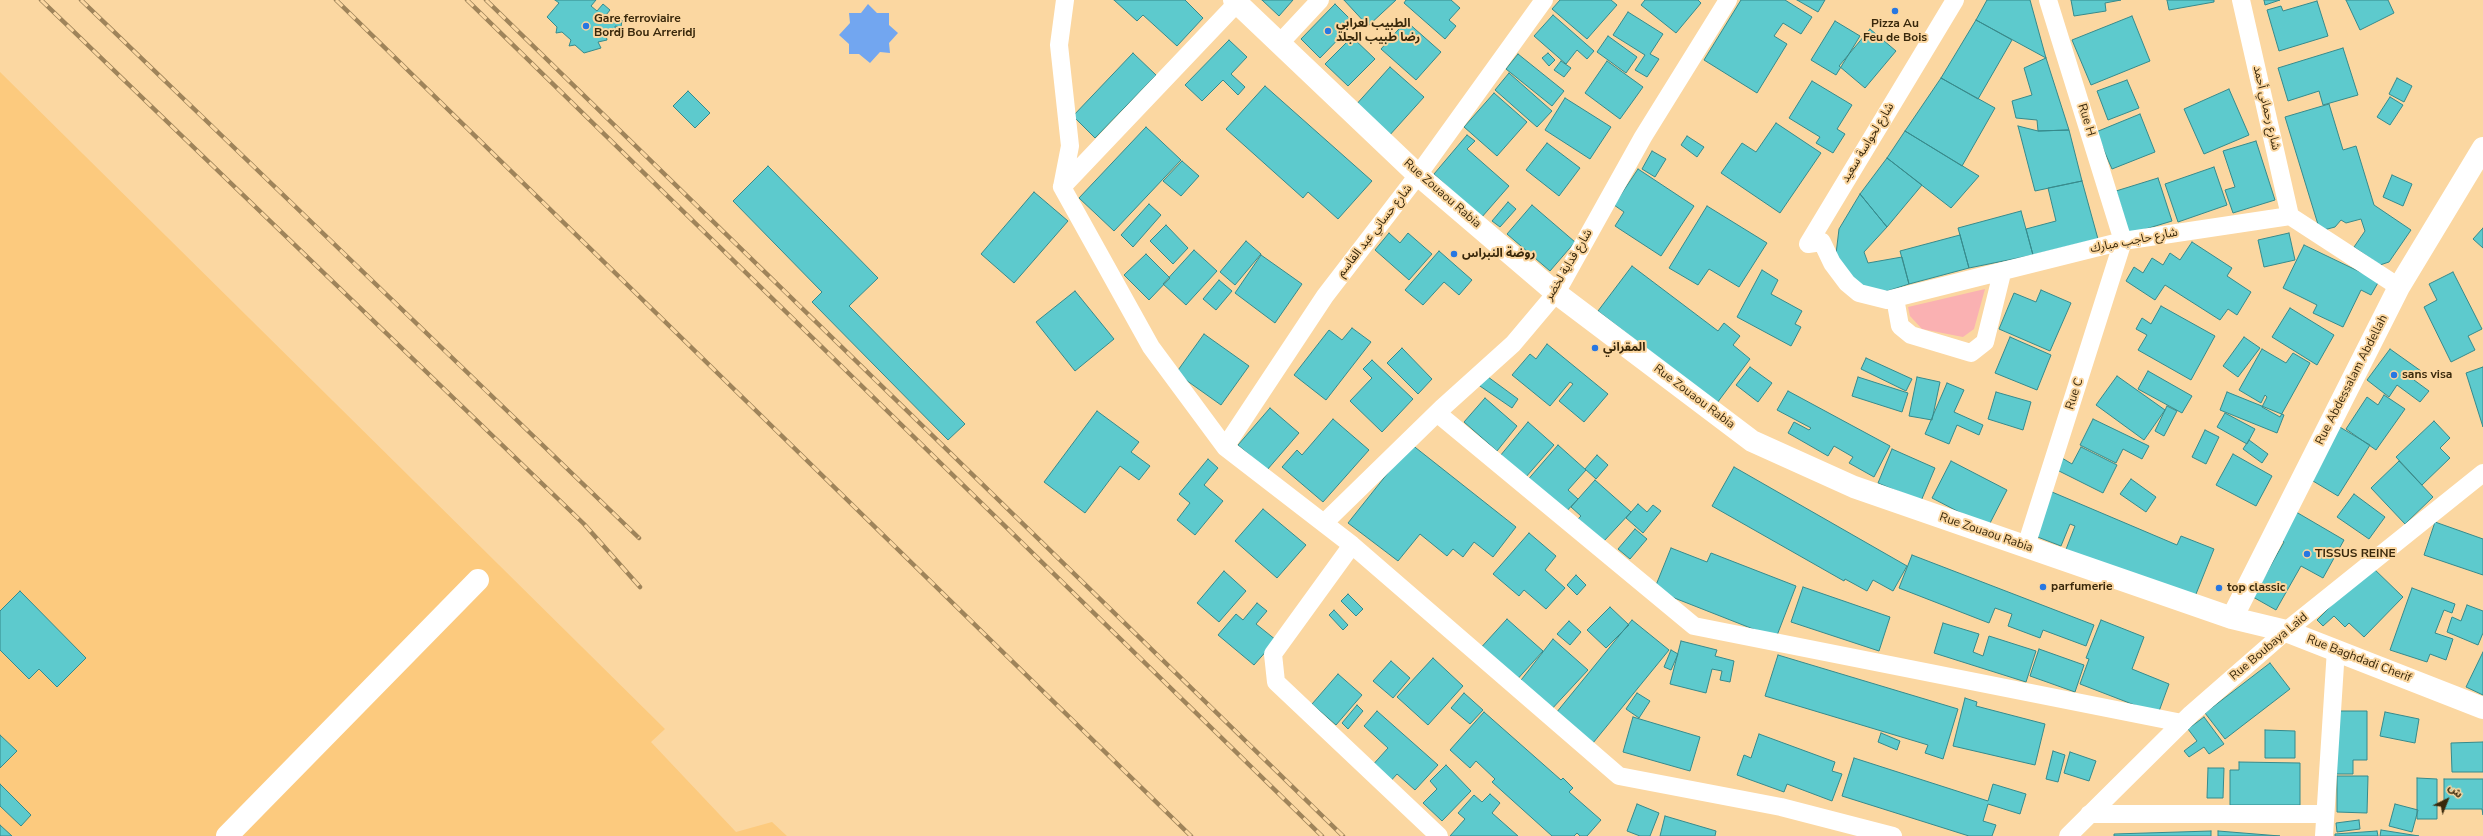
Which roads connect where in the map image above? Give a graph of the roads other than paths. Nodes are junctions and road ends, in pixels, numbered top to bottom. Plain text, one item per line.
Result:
1 (1065, 0) edge
2 (1320, 0) edge
3 (1544, 0) edge
4 (1728, 0) edge
5 (1954, 0) edge
6 (2048, 0) edge
7 (2241, 0) edge
8 (1235, 2) edge
9 (1279, 44) junction
10 (2483, 148) edge
11 (1418, 175) junction
12 (1062, 187) junction
13 (2290, 216) junction
14 (2123, 241) junction
15 (1838, 272) joint
16 (2002, 272) junction
17 (2399, 287) junction
18 (1556, 293) junction
19 (1895, 298) junction
20 (1437, 413) junction
21 (1225, 447) junction
22 (2483, 473) edge
23 (2476, 487) edge
24 (1324, 523) junction
25 (1352, 545) junction
26 (2026, 546) junction
27 (478, 580) dead end
28 (2232, 618) junction
29 (2286, 631) junction
30 (2336, 649) junction
31 (2483, 708) edge
32 (2182, 723) junction
33 (2089, 814) junction
34 (2325, 814) junction
35 (227, 836) edge
36 (1439, 836) edge
37 (1893, 836) edge
38 (2068, 836) edge
39 (2324, 836) edge

1 - 12 street
2 - 9 street
3 - 11 street, شارع حساني عبد القاسم
4 - 18 street, شارع قداية لخضر
5 - 15 street, شارع لحواسة سعيد
6 - 14 street, Rue H
7 - 13 street, شارع رحماني أحمد
8 - 9 main road, Rue Zouaou Rabia
8 - 12 street
9 - 11 main road, Rue Zouaou Rabia
10 - 17 main road, Rue Abdessalam Abdellah
11 - 18 main road, Rue Zouaou Rabia
11 - 21 street, شارع حساني عبد القاسم
12 - 21 street
13 - 14 street, شارع حاجب مبارك
13 - 17 street
14 - 16 street, شارع حاجب مبارك
14 - 26 street, Rue C
15 - 19 street, شارع حاجب مبارك
16 - 19 street, شارع حاجب مبارك
16 - 19 street
17 - 28 main road, Rue Abdessalam Abdellah
18 - 20 street, شارع قداية لخضر
18 - 26 main road, Rue Zouaou Rabia
20 - 24 street, شارع قداية لخضر
20 - 32 street
21 - 24 street
22 - 23 street, Rue Boubaya Laid
23 - 29 street, Rue Boubaya Laid
24 - 25 street
25 - 36 street
25 - 37 street
26 - 28 main road, Rue Zouaou Rabia
27 - 35 main road
28 - 29 main road, Rue Baghdadi Cherif
29 - 30 main road, Rue Baghdadi Cherif
29 - 32 street, Rue Boubaya Laid
30 - 31 main road, Rue Baghdadi Cherif
30 - 34 street
32 - 33 street, Rue Boubaya Laid
33 - 34 street
33 - 38 street, Rue Boubaya Laid
34 - 39 street

